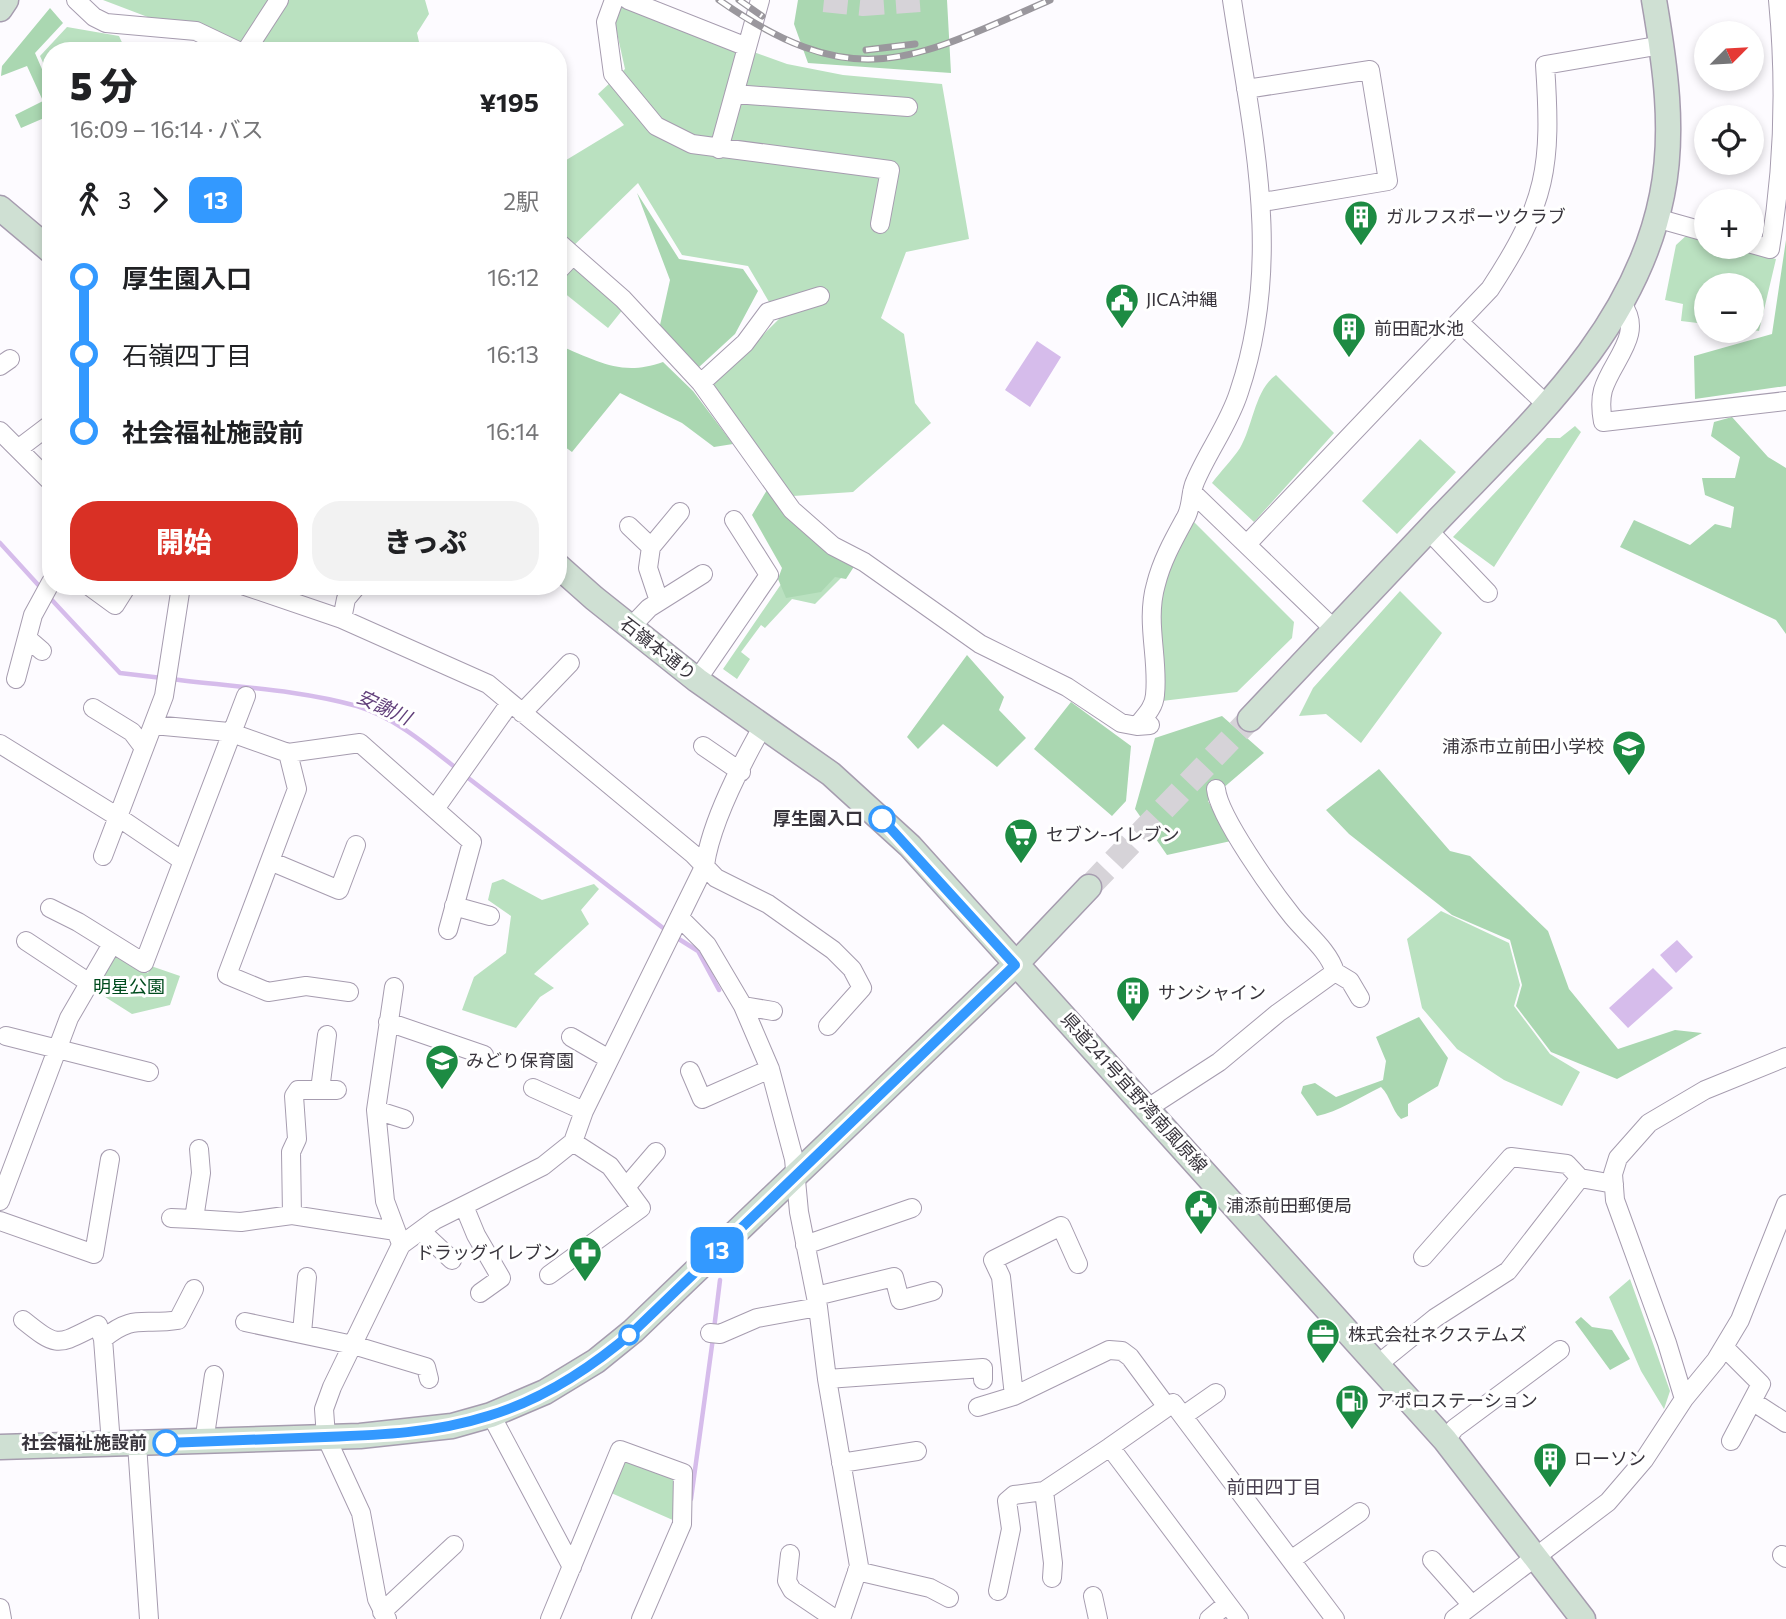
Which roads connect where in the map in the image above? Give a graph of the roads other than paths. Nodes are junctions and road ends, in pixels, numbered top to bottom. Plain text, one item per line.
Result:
1 (6, 0) edge
2 (279, 0) edge
3 (614, 0) edge
4 (628, 0) edge
5 (760, 0) edge
6 (1232, 0) edge
7 (1654, 0) edge
8 (1778, 0) edge
9 (78, 2) edge
10 (0, 9) edge
11 (219, 42) edge
12 (252, 42) edge
13 (1662, 45) junction
14 (747, 47) junction
15 (1246, 89) junction
16 (734, 94) junction
17 (908, 107) dead end
18 (719, 149) junction
19 (1263, 202) junction
20 (0, 208) edge
21 (1657, 218) junction
22 (880, 224) dead end
23 (1694, 229) edge
24 (42, 243) edge
25 (1764, 247) edge
26 (567, 250) edge
27 (573, 255) junction
28 (567, 261) edge
29 (820, 296) dead end
30 (1622, 304) junction
31 (1459, 321) junction
32 (701, 383) junction
33 (1786, 401) edge
34 (1546, 404) junction
35 (0, 431) edge
36 (42, 431) edge
37 (18, 449) junction
38 (42, 473) edge
39 (1192, 492) junction
40 (680, 512) dead end
41 (734, 520) dead end
42 (629, 526) dead end
43 (1428, 530) junction
44 (1247, 544) junction
45 (650, 547) junction
46 (567, 574) edge
47 (703, 574) dead end
48 (1488, 593) dead end
49 (44, 595) edge
50 (101, 595) edge
51 (121, 595) edge
52 (180, 595) edge
53 (271, 595) edge
54 (348, 595) edge
55 (659, 601) junction
56 (342, 619) junction
57 (630, 628) junction
58 (1335, 630) junction
59 (27, 638) junction
60 (43, 651) dead end
61 (570, 663) dead end
62 (16, 679) dead end
63 (697, 680) junction
64 (246, 696) dead end
65 (93, 708) dead end
66 (516, 708) junction
67 (1250, 719) tunnel mouth
68 (764, 724) junction
69 (153, 725) junction
70 (229, 732) junction
71 (0, 744) edge
72 (703, 746) dead end
73 (144, 748) junction
74 (288, 753) junction
75 (741, 772) junction
76 (1216, 789) dead end
77 (435, 809) junction
78 (118, 817) junction
79 (355, 845) dead end
80 (103, 856) dead end
81 (183, 861) junction
82 (270, 861) junction
83 (705, 865) junction
84 (1089, 887) tunnel mouth
85 (454, 906) junction
86 (50, 908) dead end
87 (491, 916) dead end
88 (674, 929) junction
89 (448, 930) dead end
90 (26, 941) dead end
91 (112, 944) junction
92 (1015, 965) junction
93 (1335, 972) junction
94 (88, 982) junction
95 (394, 987) dead end
96 (349, 992) dead end
97 (1360, 998) dead end
98 (743, 1006) junction
99 (773, 1011) dead end
100 (388, 1022) junction
101 (828, 1026) dead end
102 (327, 1035) dead end
103 (6, 1036) dead end
104 (571, 1037) dead end
105 (58, 1048) junction
106 (484, 1055) dead end
107 (1786, 1057) edge
108 (609, 1059) junction
109 (770, 1069) junction
110 (690, 1071) dead end
111 (149, 1072) dead end
112 (533, 1088) dead end
113 (1147, 1108) junction
114 (376, 1110) junction
115 (584, 1111) junction
116 (404, 1119) dead end
117 (573, 1142) junction
118 (199, 1149) dead end
119 (656, 1152) dead end
120 (110, 1159) dead end
121 (795, 1175) junction
122 (1580, 1178) junction
123 (1614, 1184) junction
124 (626, 1187) junction
125 (0, 1201) edge
126 (1786, 1204) edge
127 (464, 1206) junction
128 (912, 1209) dead end
129 (292, 1215) junction
130 (171, 1218) dead end
131 (194, 1219) junction
132 (0, 1221) edge
133 (421, 1230) junction
134 (399, 1238) junction
135 (805, 1245) junction
136 (1423, 1258) dead end
137 (452, 1260) dead end
138 (1077, 1264) dead end
139 (549, 1275) dead end
140 (307, 1277) dead end
141 (194, 1289) dead end
142 (933, 1291) dead end
143 (480, 1293) dead end
144 (818, 1302) junction
145 (23, 1320) dead end
146 (245, 1322) dead end
147 (302, 1334) junction
148 (714, 1334) dead end
149 (103, 1339) junction
150 (353, 1345) junction
151 (1724, 1347) junction
152 (1560, 1350) dead end
153 (1377, 1364) junction
154 (214, 1376) dead end
155 (429, 1379) dead end
156 (827, 1379) junction
157 (983, 1380) dead end
158 (1216, 1393) dead end
159 (1014, 1396) junction
160 (1684, 1399) junction
161 (1752, 1401) junction
162 (978, 1407) dead end
163 (1175, 1412) junction
164 (491, 1416) junction
165 (1786, 1423) edge
166 (326, 1437) junction
167 (1444, 1440) junction
168 (204, 1441) junction
169 (1731, 1441) dead end
170 (110, 1444) junction
171 (137, 1444) junction
172 (0, 1447) edge
173 (1110, 1447) junction
174 (917, 1451) dead end
175 (841, 1463) junction
176 (1044, 1491) junction
177 (1360, 1512) dead end
178 (454, 1545) dead end
179 (790, 1554) dead end
180 (1536, 1556) junction
181 (1291, 1560) junction
182 (1432, 1560) dead end
183 (572, 1567) junction
184 (858, 1571) junction
185 (1052, 1578) dead end
186 (998, 1591) dead end
187 (1093, 1596) dead end
188 (949, 1598) dead end
189 (1227, 1604) junction
190 (1472, 1605) junction
191 (0, 1608) edge
192 (385, 1615) edge
193 (2, 1619) edge
194 (149, 1619) edge
195 (550, 1619) edge
196 (641, 1619) edge
197 (835, 1619) edge
198 (841, 1619) edge
199 (1098, 1619) edge
200 (1209, 1619) edge
201 (1239, 1619) edge
202 (1335, 1619) edge
203 (1455, 1619) edge
204 (1583, 1619) edge

1 - 10 street
2 - 12 street
3 - 18 street
4 - 14 street
5 - 14 street
6 - 15 street
7 - 13 street
8 - 25 street
9 - 11 street
13 - 21 street
13 - 31 street
14 - 16 street
15 - 19 street
15 - 19 street
16 - 17 street
16 - 18 street
18 - 22 street
19 - 39 street
20 - 24 street
21 - 23 street
21 - 30 street
26 - 27 street
27 - 28 street
27 - 32 street
29 - 32 street
30 - 33 street
30 - 34 street
31 - 34 street
31 - 44 street
32 - 39 street
34 - 43 street
35 - 37 street
36 - 37 street
37 - 38 street
39 - 44 street
40 - 45 street
41 - 63 street
42 - 45 street
43 - 48 street
43 - 58 street
44 - 58 street
45 - 55 street
46 - 57 street, 石嶺本通り
47 - 55 street
49 - 59 street
50 - 51 street
52 - 69 street
53 - 56 street
54 - 56 street
55 - 57 street
56 - 66 street
57 - 63 street, 石嶺本通り
58 - 67 street
59 - 60 street
59 - 62 street
61 - 66 street
63 - 68 street, 石嶺本通り
64 - 70 street
65 - 73 street
66 - 77 street
66 - 83 street
68 - 75 street
68 - 92 street, 県道241号宜野湾南風原線
69 - 70 street
69 - 73 street
70 - 74 street
70 - 81 street
71 - 78 street
72 - 75 street
73 - 78 street
74 - 77 street
74 - 82 street
75 - 83 street
76 - 93 street
77 - 85 street
78 - 80 street
78 - 81 street
79 - 82 street
81 - 91 street
82 - 96 street
83 - 88 street
83 - 101 street
84 - 92 street
85 - 87 street
85 - 89 street
86 - 91 street
88 - 98 street
88 - 108 street
90 - 94 street
91 - 94 street
92 - 113 street, 県道241号宜野湾南風原線
92 - 121 street
93 - 97 street
93 - 113 street
94 - 105 street
95 - 100 street
98 - 99 street
98 - 109 street
100 - 106 street
100 - 114 street
102 - 129 street
103 - 105 street
104 - 108 street
105 - 111 street
105 - 125 street
107 - 123 street
108 - 115 street
109 - 110 street
109 - 121 street
112 - 115 street
113 - 153 street, 県道241号宜野湾南風原線
114 - 116 street
114 - 134 street
115 - 117 street
117 - 124 street
117 - 127 street
118 - 131 street
119 - 124 street
120 - 132 street
121 - 135 street
121 - 164 street
122 - 123 street
122 - 136 street
122 - 153 street
123 - 160 street
124 - 139 street
126 - 151 street
127 - 133 street
127 - 143 street
128 - 135 street
129 - 131 street
129 - 134 street
130 - 131 street
133 - 134 street
133 - 137 street
134 - 150 street
135 - 144 street
138 - 159 street
140 - 147 street
141 - 149 street
142 - 144 street
144 - 148 street
144 - 156 street
145 - 149 street
146 - 147 street
147 - 150 street
149 - 170 street
150 - 155 street
150 - 166 street
151 - 160 street
151 - 161 street
152 - 167 street
153 - 167 street, 県道241号宜野湾南風原線
154 - 168 street
156 - 157 street
156 - 175 street
158 - 163 street
159 - 162 street
159 - 163 street
160 - 180 street
161 - 165 street
161 - 169 street
163 - 173 street
163 - 181 street
164 - 166 street
164 - 183 street
166 - 168 street
166 - 192 street
167 - 180 street, 県道241号宜野湾南風原線
168 - 171 street
170 - 171 street
170 - 172 street
171 - 194 street
173 - 176 street
173 - 189 street
174 - 175 street
175 - 184 street
176 - 185 street
176 - 186 street
177 - 181 street
178 - 192 street
179 - 197 street
180 - 190 street
180 - 204 street, 県道241号宜野湾南風原線
181 - 202 street
182 - 190 street
183 - 195 street
183 - 196 street
184 - 188 street
184 - 198 street
187 - 199 street
189 - 200 street
189 - 201 street
190 - 203 street
191 - 193 street

